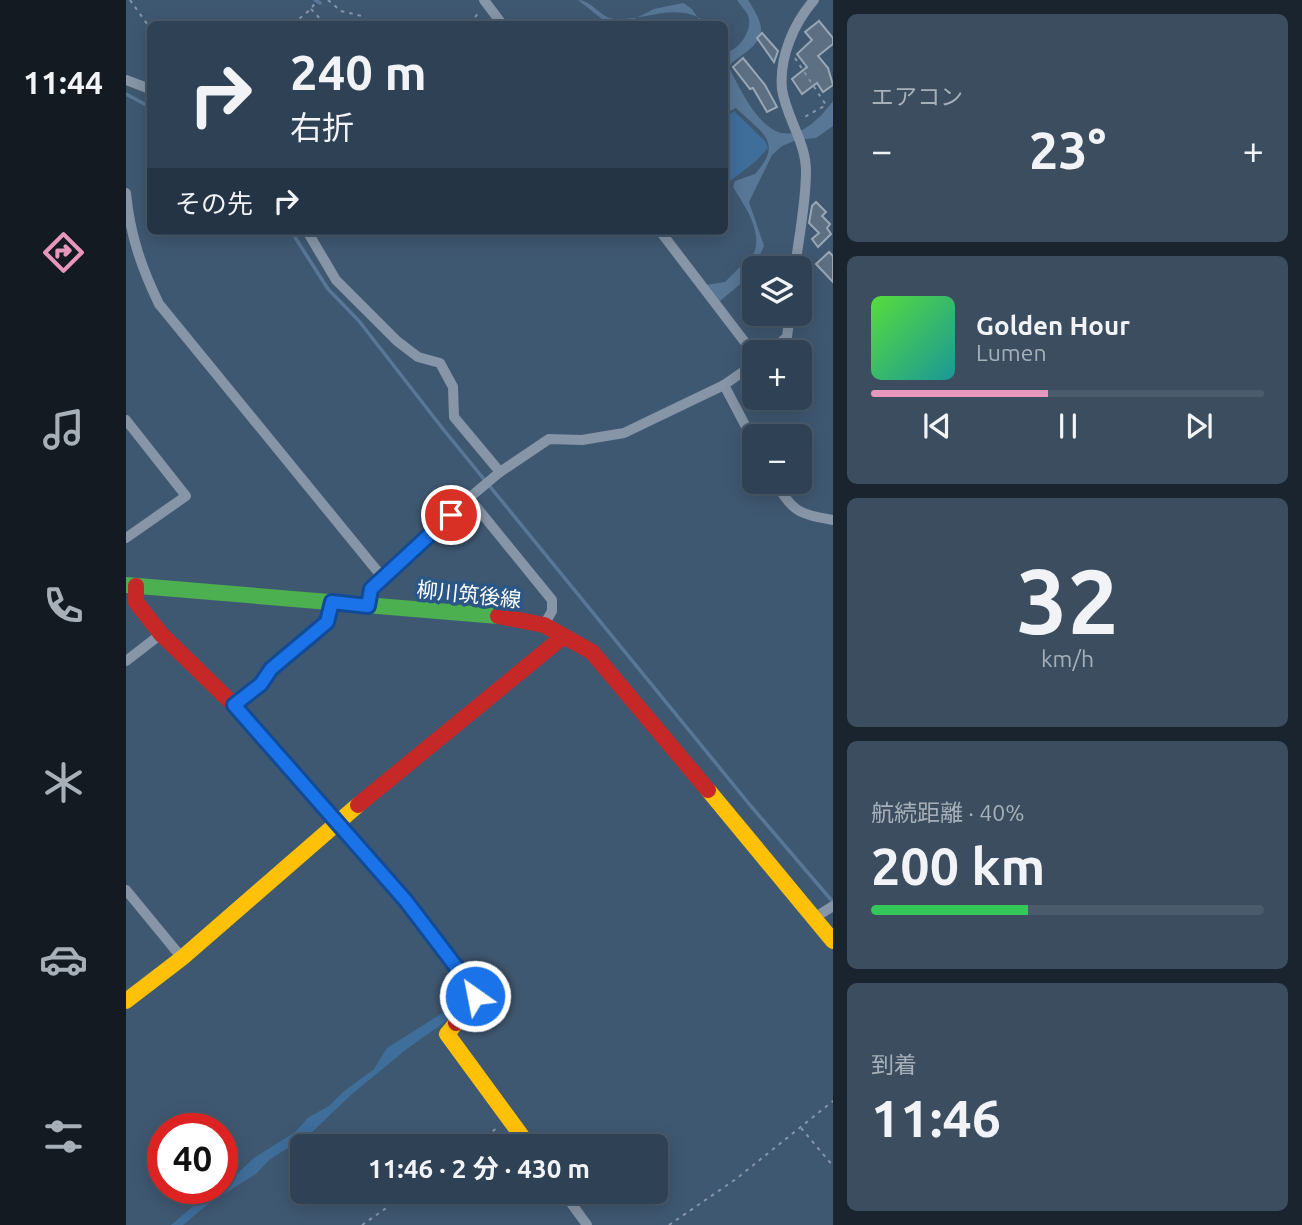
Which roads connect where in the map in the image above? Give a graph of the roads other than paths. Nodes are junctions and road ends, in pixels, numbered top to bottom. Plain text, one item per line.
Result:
1 (814, 0) edge
2 (485, 1) edge
3 (500, 21) edge
4 (126, 79) edge
5 (147, 88) edge
6 (126, 193) edge
7 (128, 226) edge
8 (309, 235) edge
9 (663, 235) edge
10 (796, 256) edge
11 (743, 340) edge
12 (742, 373) edge
13 (724, 386) junction
14 (126, 420) edge
15 (744, 424) edge
16 (500, 472) junction
17 (782, 494) edge
18 (469, 498) junction
19 (833, 520) edge
20 (126, 538) edge
21 (383, 578) junction
22 (131, 585) edge
23 (332, 602) junction
24 (368, 606) junction
25 (544, 625) junction
26 (161, 634) junction
27 (564, 636) junction
28 (126, 661) edge
29 (234, 705) junction
30 (336, 823) junction
31 (126, 890) edge
32 (833, 906) edge
33 (814, 918) junction
34 (833, 941) edge
35 (182, 958) junction
36 (126, 1001) edge
37 (520, 1134) edge
38 (572, 1204) edge
39 (587, 1225) edge

1 - 10 street
2 - 3 street
4 - 5 street
6 - 7 street
7 - 21 street
8 - 16 street
9 - 11 street
12 - 13 street
13 - 15 street
13 - 16 street
14 - 20 street
16 - 18 street
17 - 19 street
18 - 21 street
18 - 25 street
21 - 24 street
22 - 23 street, 柳川筑後線
22 - 26 street
23 - 24 street, 柳川筑後線
23 - 29 street
24 - 25 street, 柳川筑後線
25 - 27 street, 柳川筑後線
26 - 28 street
26 - 29 street
27 - 30 street
27 - 33 street, 柳川筑後線
29 - 30 street
30 - 35 street
30 - 37 street
31 - 35 street
32 - 33 street
33 - 34 street, 柳川筑後線
35 - 36 street
38 - 39 street

